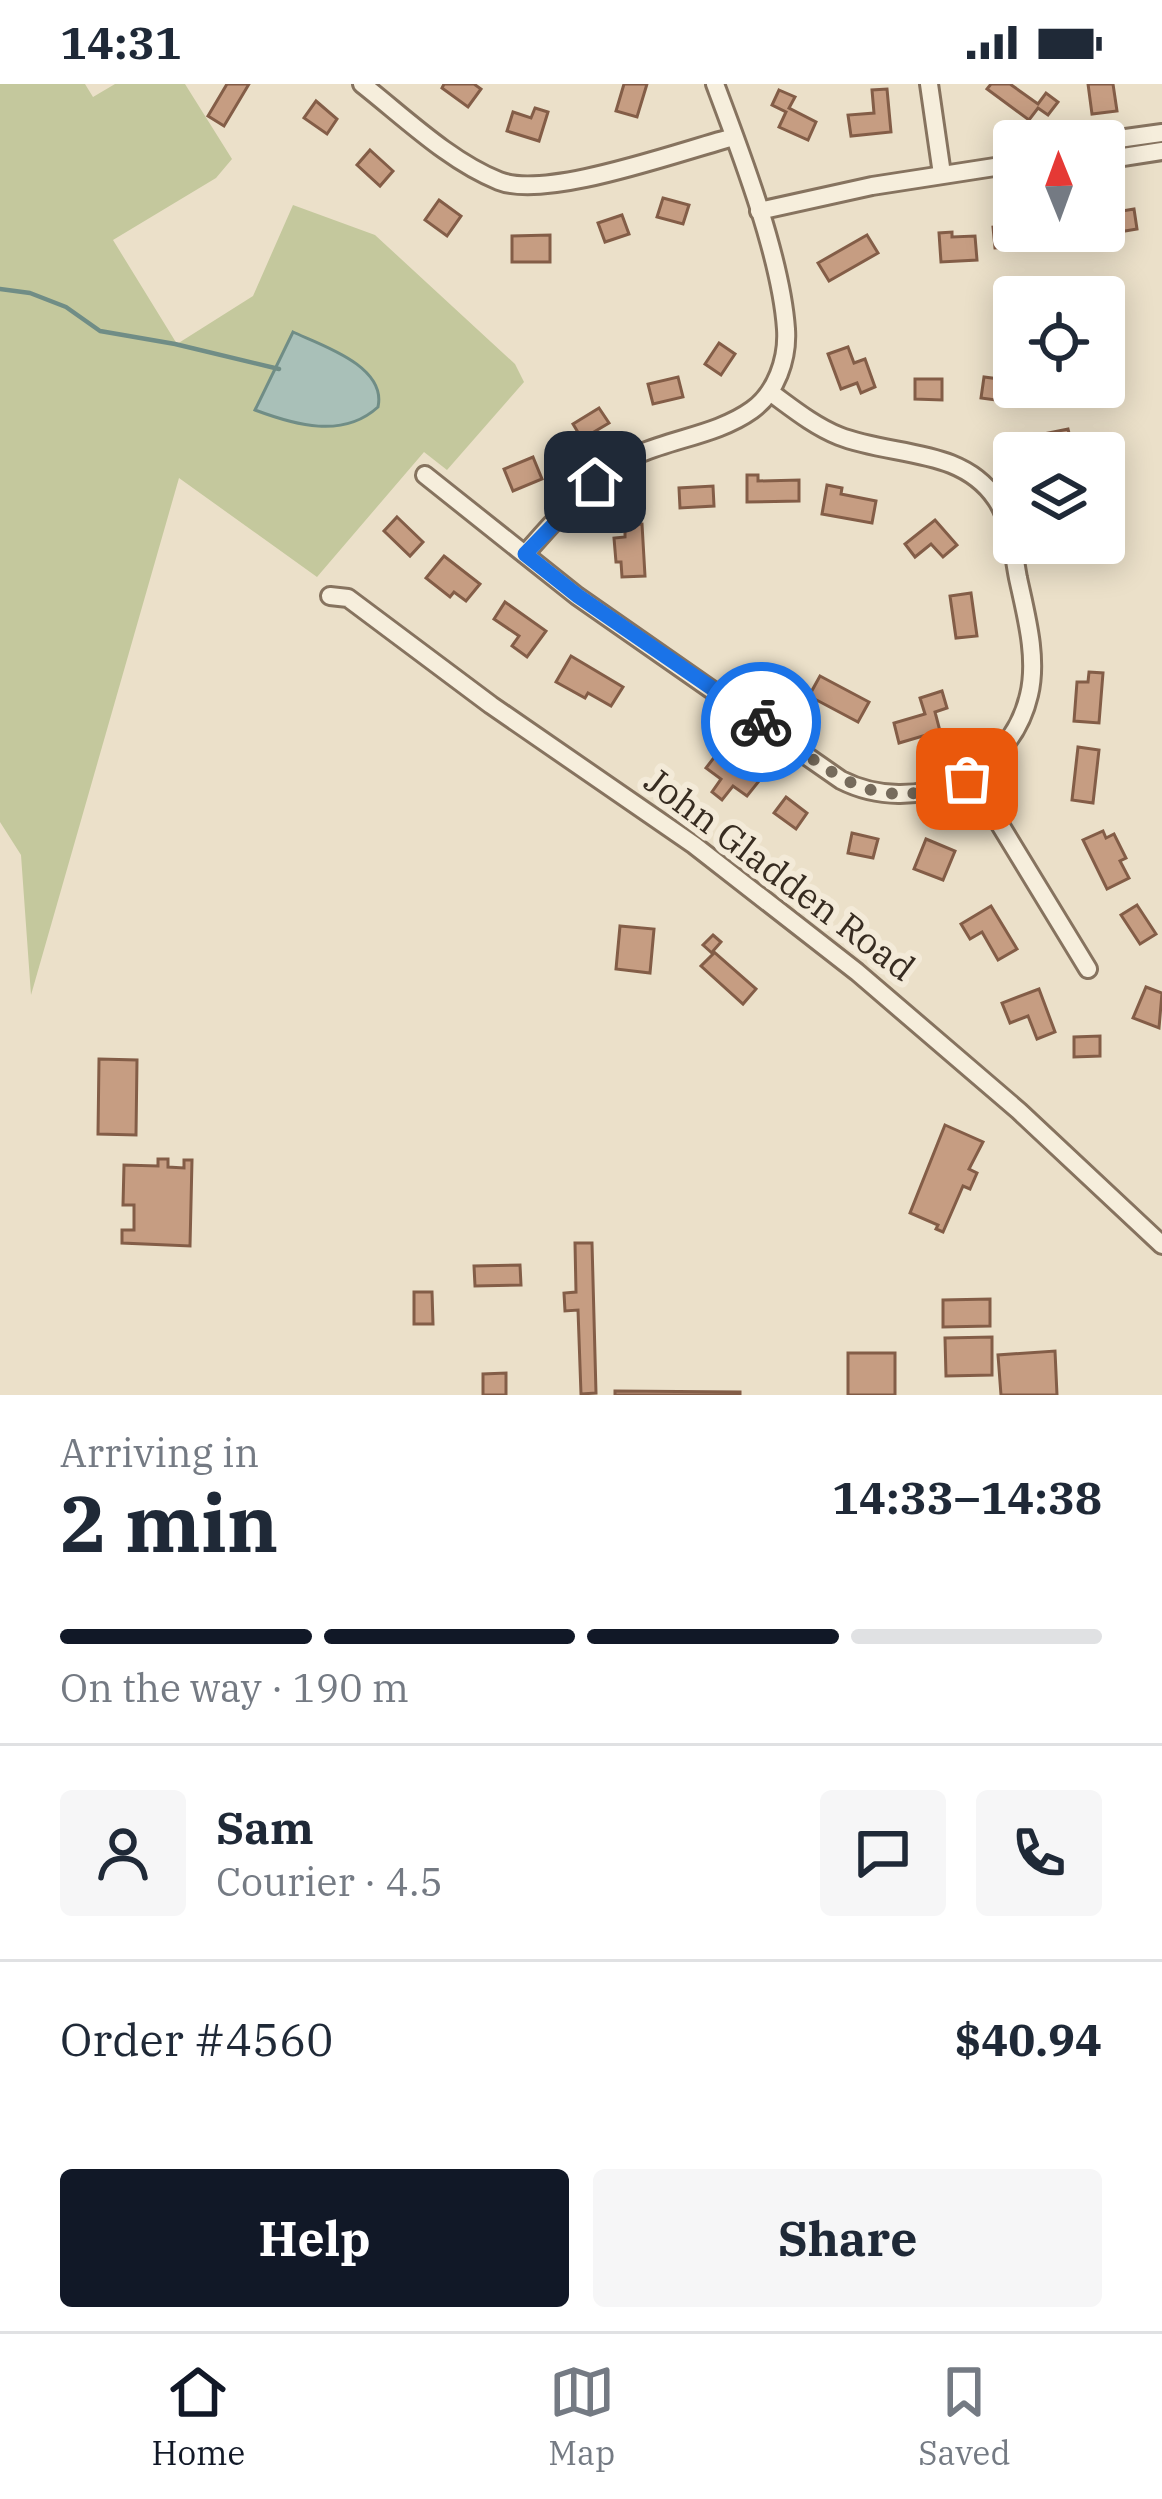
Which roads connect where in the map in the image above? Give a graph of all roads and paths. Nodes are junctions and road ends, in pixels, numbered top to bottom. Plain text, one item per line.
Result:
1 (362, 84) edge
2 (715, 84) edge
3 (929, 84) edge
4 (1162, 133) edge
5 (734, 136) junction
6 (1125, 138) edge
7 (1162, 151) edge
8 (1125, 157) edge
9 (993, 167) edge
10 (942, 174) junction
11 (759, 212) junction
12 (770, 392) junction
13 (425, 475) dead end
14 (525, 554) junction
15 (330, 596) dead end
16 (971, 777) junction
17 (1088, 969) dead end
18 (1162, 1245) edge

1 - 5 street
2 - 5 street
3 - 10 street
4 - 6 street
5 - 11 street
7 - 8 street
9 - 10 street
10 - 11 street
11 - 12 street
12 - 14 street
12 - 16 street
13 - 14 street
14 - 16 street
15 - 18 street, John Gladden Road
16 - 17 street

